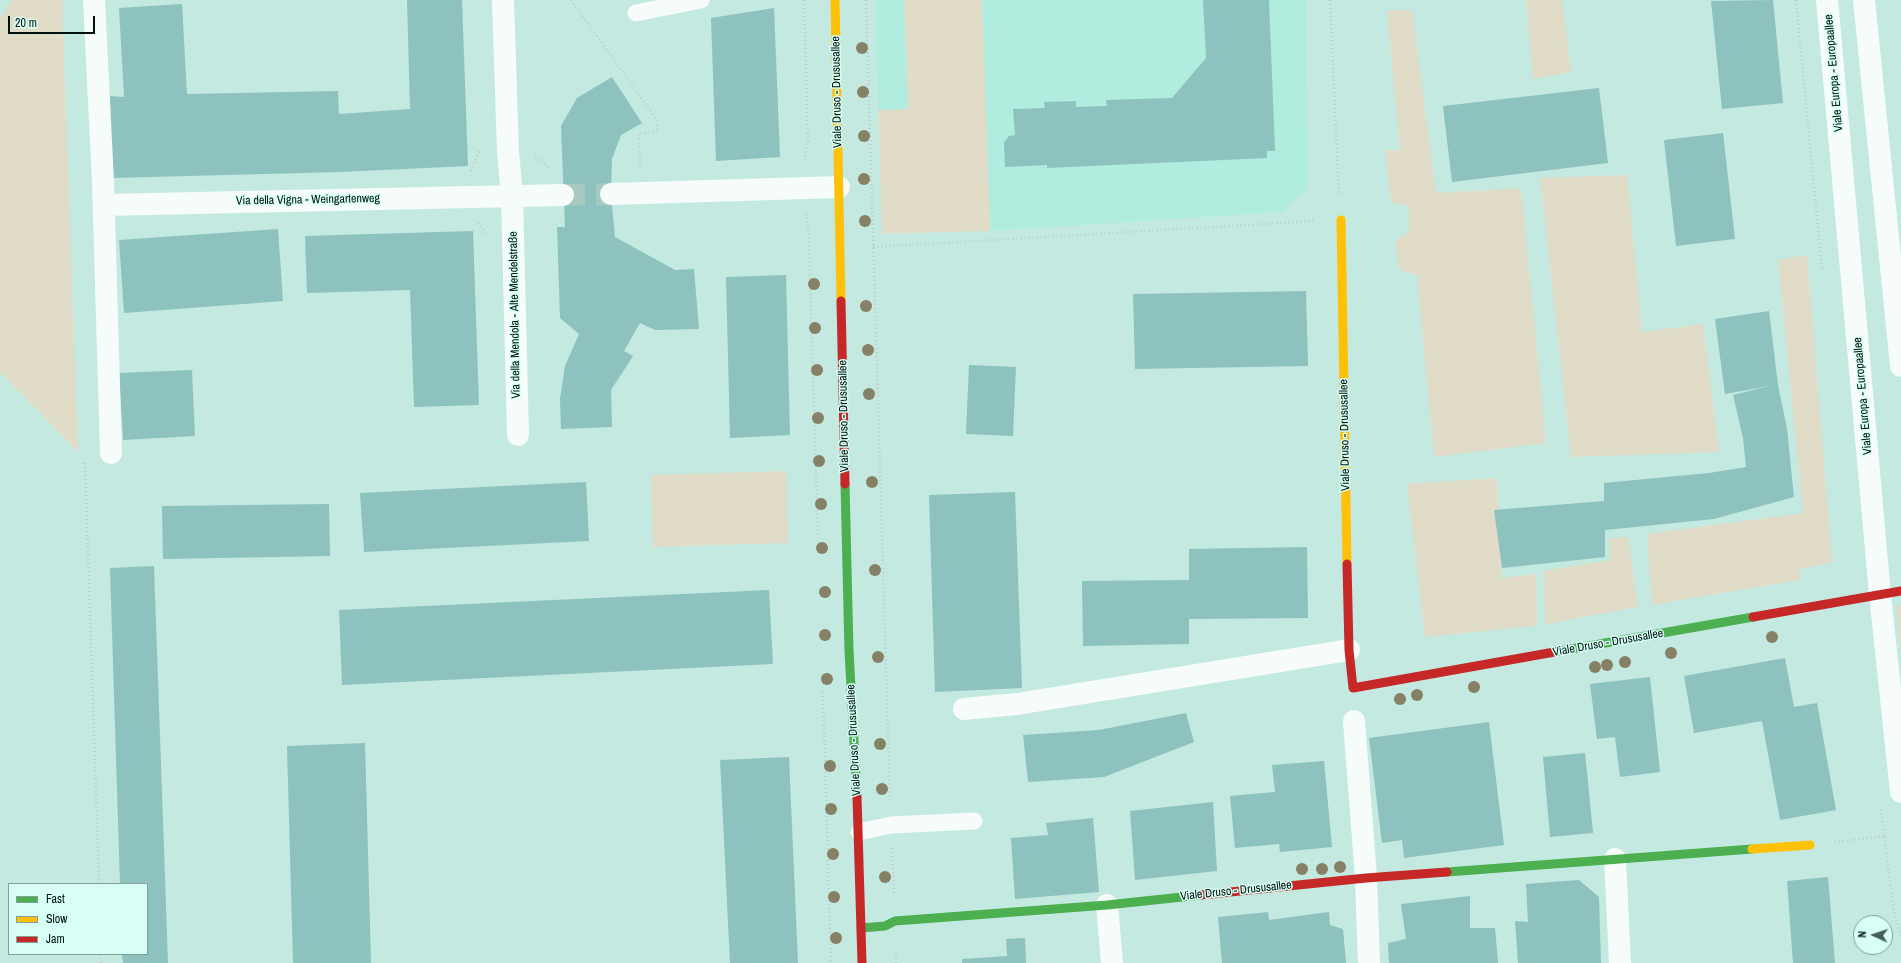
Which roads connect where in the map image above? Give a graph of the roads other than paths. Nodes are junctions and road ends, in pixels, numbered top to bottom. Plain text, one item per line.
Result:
1 (94, 0) edge
2 (504, 0) edge
3 (701, 0) edge
4 (835, 0) edge
5 (1827, 0) edge
6 (1864, 0) edge
7 (636, 13) dead end
8 (839, 187) junction
9 (611, 194) tunnel mouth
10 (563, 195) tunnel mouth
11 (512, 196) junction
12 (104, 205) junction
13 (1341, 220) road end
14 (1901, 366) edge
15 (518, 435) dead end
16 (111, 453) dead end
17 (1891, 593) edge
18 (1349, 650) junction
19 (964, 709) dead end
20 (1354, 721) dead end
21 (1901, 792) edge
22 (974, 820) dead end
23 (859, 832) junction
24 (1810, 845) road end
25 (1615, 859) junction
26 (1366, 878) junction
27 (1107, 905) junction
28 (861, 928) junction
29 (862, 963) edge
30 (1112, 963) edge
31 (1369, 963) edge
32 (1620, 963) edge

1 - 12 street
2 - 11 street, Via della Mendola - Alte Mendelstraße
3 - 7 lane
4 - 8 street, Viale Druso - Drususallee
5 - 17 street, Viale Europa - Europaallee
6 - 14 street
8 - 9 street
8 - 23 street, Viale Druso - Drususallee
10 - 11 street
11 - 12 street, Via della Vigna - Weingartenweg
11 - 15 street, Via della Mendola - Alte Mendelstraße
12 - 16 street
13 - 18 street, Viale Druso - Drususallee
17 - 18 street, Viale Druso - Drususallee
17 - 21 street, Viale Europa - Europaallee
18 - 19 street
20 - 26 street
22 - 23 lane
23 - 28 street, Viale Druso - Drususallee
24 - 25 street, Viale Druso - Drususallee
25 - 26 street, Viale Druso - Drususallee
25 - 32 street
26 - 27 street, Viale Druso - Drususallee
26 - 31 street
27 - 28 street, Viale Druso - Drususallee
27 - 30 street
28 - 29 street, Viale Druso - Drususallee

